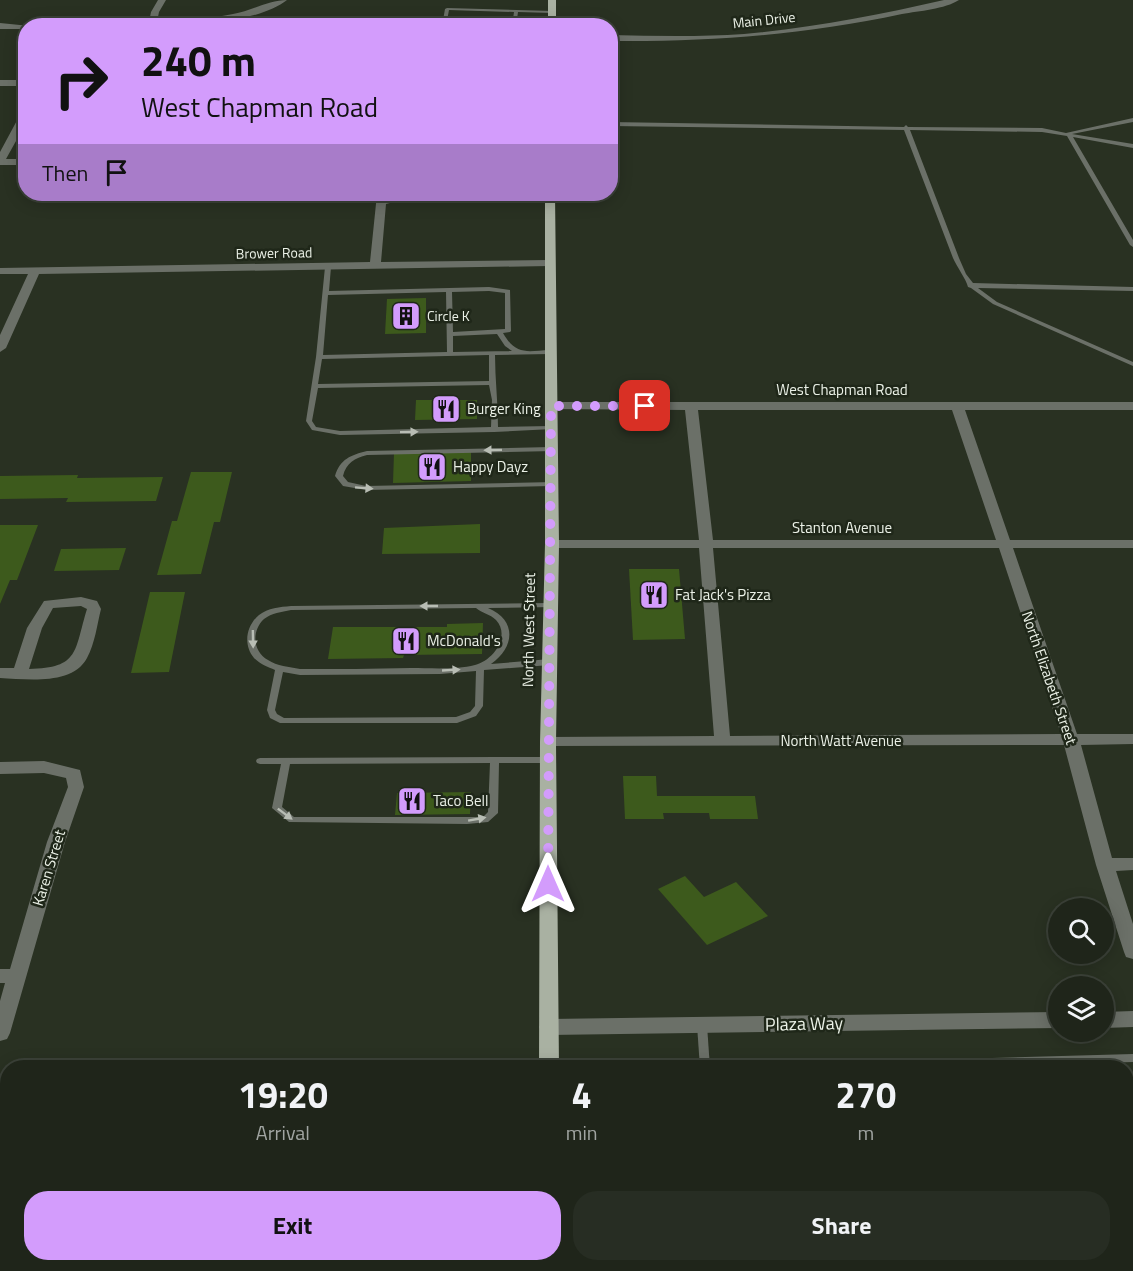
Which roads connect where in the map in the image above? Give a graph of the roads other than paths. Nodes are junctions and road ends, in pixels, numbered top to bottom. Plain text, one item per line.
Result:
1 (162, 0) edge
2 (283, 0) edge
3 (552, 0) edge
4 (955, 0) edge
5 (516, 12) junction
6 (552, 12) junction
7 (153, 18) edge
8 (216, 18) edge
9 (445, 18) edge
10 (515, 18) edge
11 (552, 18) edge
12 (0, 26) edge
13 (18, 26) edge
14 (618, 38) edge
15 (0, 83) edge
16 (18, 83) edge
17 (1133, 120) edge
18 (618, 124) edge
19 (906, 127) junction
20 (18, 128) edge
21 (1068, 133) junction
22 (1133, 146) edge
23 (0, 161) edge
24 (18, 162) edge
25 (381, 201) edge
26 (550, 201) edge
27 (1133, 245) edge
28 (549, 263) junction
29 (328, 267) junction
30 (375, 267) junction
31 (35, 270) junction
32 (0, 271) edge
33 (970, 286) junction
34 (1133, 289) edge
35 (449, 290) junction
36 (325, 292) junction
37 (500, 333) junction
38 (450, 334) junction
39 (0, 348) edge
40 (550, 352) junction
41 (520, 353) junction
42 (450, 354) junction
43 (492, 354) junction
44 (319, 357) junction
45 (1133, 364) edge
46 (492, 383) junction
47 (314, 386) junction
48 (551, 406) junction
49 (691, 406) junction
50 (957, 406) junction
51 (1133, 406) edge
52 (310, 426) joint
53 (551, 428) junction
54 (494, 430) junction
55 (551, 449) junction
56 (551, 484) junction
57 (552, 544) junction
58 (706, 544) junction
59 (1002, 544) junction
60 (1133, 544) edge
61 (465, 605) junction
62 (551, 605) junction
63 (550, 662) junction
64 (480, 667) junction
65 (280, 668) junction
66 (0, 673) edge
67 (20, 673) junction
68 (1133, 739) edge
69 (1071, 740) junction
70 (722, 741) junction
71 (548, 742) junction
72 (495, 760) junction
73 (549, 760) junction
74 (261, 761) dead end
75 (286, 761) junction
76 (0, 768) edge
77 (1133, 864) edge
78 (1105, 865) junction
79 (1133, 952) edge
80 (8, 976) edge
81 (1133, 1019) edge
82 (1048, 1020) edge
83 (1114, 1020) edge
84 (702, 1025) junction
85 (549, 1027) junction
86 (0, 1033) edge
87 (1133, 1058) edge
88 (549, 1060) edge
89 (704, 1060) edge
90 (1064, 1060) edge

1 - 7 street
2 - 8 street
3 - 6 main road
4 - 14 street, Main Drive
5 - 6 lane
5 - 9 lane
5 - 10 lane
6 - 11 main road
12 - 13 street
15 - 16 street
17 - 21 lane
18 - 19 lane
19 - 21 lane
19 - 33 lane
20 - 23 street
21 - 22 lane
21 - 27 lane
23 - 24 street
25 - 30 street
26 - 28 main road, North West Street
28 - 30 street, Brower Road
28 - 40 main road, North West Street
29 - 30 street, Brower Road
29 - 31 street, Brower Road
29 - 36 lane
31 - 32 street, Brower Road
31 - 39 street
33 - 34 lane
33 - 45 lane
35 - 36 lane
35 - 37 lane
35 - 38 lane
36 - 44 lane
37 - 38 lane
37 - 41 lane
38 - 42 lane
40 - 41 lane
40 - 48 main road, North West Street
41 - 43 lane
42 - 43 lane
42 - 44 lane
43 - 46 lane
44 - 47 lane
46 - 47 lane
46 - 54 lane
47 - 52 lane
48 - 49 street, West Chapman Road
48 - 53 main road, North West Street
49 - 50 street, West Chapman Road
49 - 58 street
50 - 51 street, West Chapman Road
50 - 59 street, North Elizabeth Street
52 -> 54 lane
53 - 54 lane
53 - 55 main road, North West Street
55 - 56 main road, North West Street
55 -> 56 lane
56 - 57 main road, North West Street
57 - 58 street, Stanton Avenue
57 - 62 main road, North West Street
58 - 59 street, Stanton Avenue
58 - 70 street
59 - 60 street, Stanton Avenue
59 - 69 street, North Elizabeth Street
61 - 62 lane
61 - 64 lane
61 -> 65 lane
62 - 63 main road, North West Street
63 - 64 lane
63 - 71 main road, North West Street
65 -> 64 lane
64 - 65 lane
66 - 67 street
67 - 67 street
68 - 69 street, North Watt Avenue
69 - 70 street, North Watt Avenue
69 - 78 street, North Elizabeth Street
70 - 71 street, North Watt Avenue
71 - 73 main road, North West Street
72 - 73 lane
72 - 75 lane
75 -> 72 lane
73 - 85 main road, North West Street
74 - 75 lane
76 - 80 street, Karen Street
77 - 78 street
78 - 79 street, North Elizabeth Street
80 - 86 street, Karen Street
81 - 83 street
82 - 84 street, Plaza Way
84 - 85 street, Plaza Way
84 - 89 lane
85 - 88 main road, North West Street
87 - 90 lane

